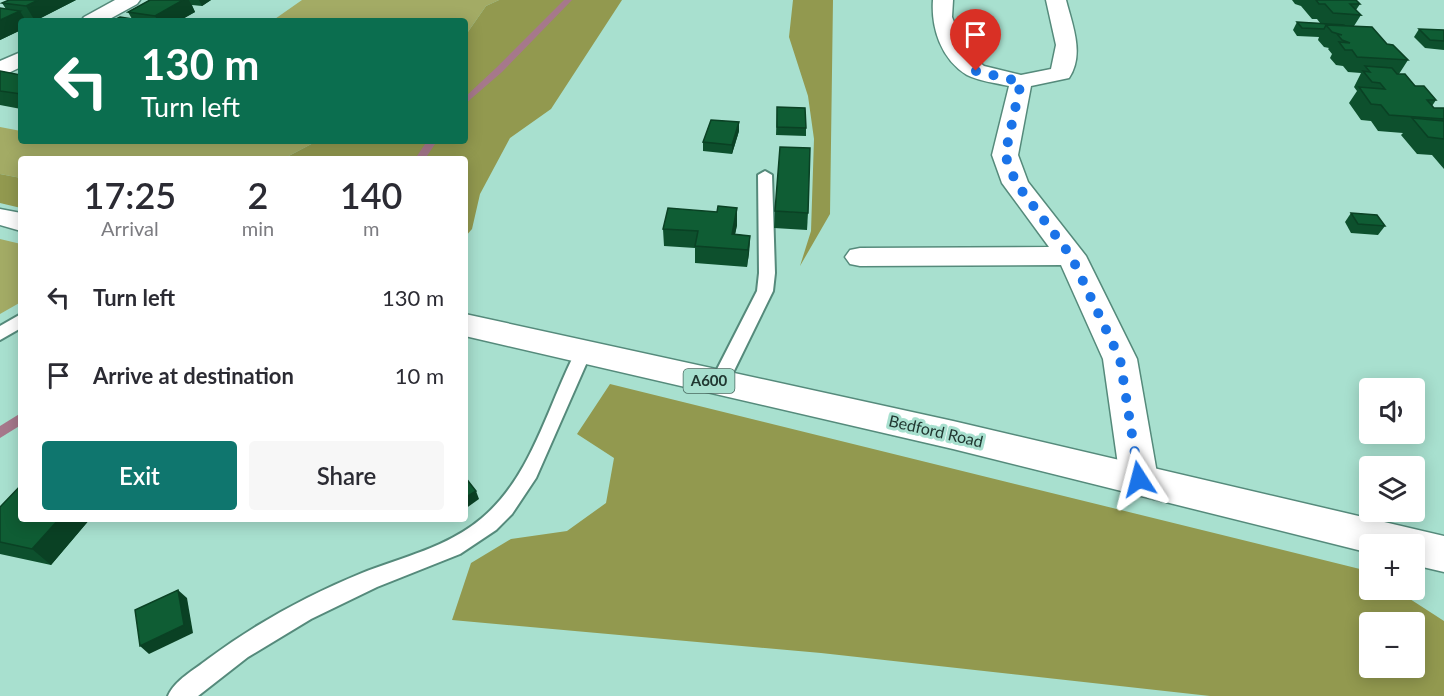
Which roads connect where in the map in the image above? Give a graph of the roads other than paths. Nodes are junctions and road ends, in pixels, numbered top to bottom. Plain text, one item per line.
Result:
1 (130, 0) edge
2 (944, 0) edge
3 (1056, 0) edge
4 (97, 18) edge
5 (18, 60) edge
6 (0, 70) edge
7 (1021, 82) junction
8 (765, 175) dead end
9 (0, 217) edge
10 (18, 221) edge
11 (1071, 256) junction
12 (860, 257) dead end
13 (18, 322) edge
14 (468, 326) edge
15 (0, 334) edge
16 (583, 353) junction
17 (719, 383) junction
18 (1139, 479) junction
19 (1365, 534) edge
20 (1425, 550) edge
21 (1444, 554) edge
22 (180, 696) edge

1 - 4 street
2 - 7 street
3 - 7 street
5 - 6 street
7 - 11 street
8 - 17 lane
9 - 10 street
11 - 12 street
11 - 18 street
13 - 15 lane
14 - 16 street, Bedford Road / A600
16 - 17 street, Bedford Road / A600
16 - 22 lane
17 - 18 street, Bedford Road / A600
18 - 19 street, Bedford Road / A600
20 - 21 street

